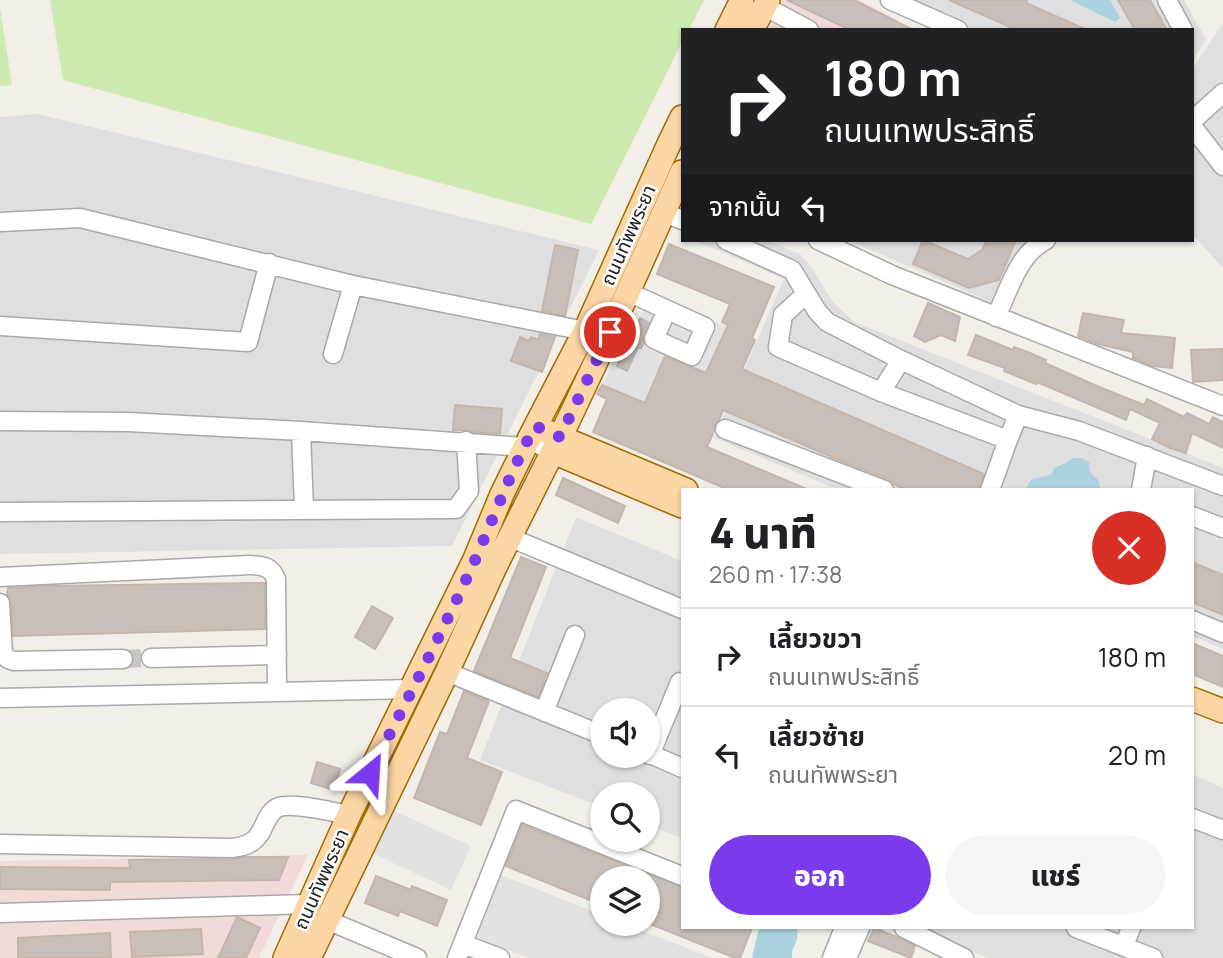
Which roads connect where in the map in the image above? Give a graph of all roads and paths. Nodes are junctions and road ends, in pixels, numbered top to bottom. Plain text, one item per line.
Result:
1 (742, 0) edge
2 (890, 0) edge
3 (1167, 0) edge
4 (766, 3) edge
5 (728, 28) edge
6 (753, 28) edge
7 (806, 28) edge
8 (953, 28) edge
9 (1182, 28) edge
10 (1223, 93) edge
11 (681, 119) edge
12 (1194, 122) edge
13 (1194, 127) edge
14 (1223, 166) edge
15 (681, 178) edge
16 (673, 216) edge
17 (0, 222) edge
18 (730, 242) edge
19 (822, 242) edge
20 (1042, 242) edge
21 (269, 263) junction
22 (353, 285) junction
23 (628, 292) junction
24 (806, 294) junction
25 (667, 310) dead end
26 (996, 317) junction
27 (0, 326) edge
28 (585, 331) junction
29 (333, 354) dead end
30 (901, 360) junction
31 (881, 392) junction
32 (1223, 406) edge
33 (1018, 415) junction
34 (0, 421) edge
35 (725, 429) dead end
36 (300, 431) junction
37 (529, 437) junction
38 (1008, 440) junction
39 (466, 441) junction
40 (556, 444) junction
41 (1147, 456) junction
42 (1223, 486) edge
43 (681, 488) edge
44 (879, 488) edge
45 (991, 488) edge
46 (1141, 488) edge
47 (681, 506) edge
48 (304, 509) junction
49 (0, 512) edge
50 (1194, 517) edge
51 (1223, 528) edge
52 (510, 538) junction
53 (0, 577) edge
54 (0, 603) edge
55 (681, 609) edge
56 (1194, 621) edge
57 (1223, 633) edge
58 (575, 635) dead end
59 (277, 655) junction
60 (123, 659) tunnel mouth
61 (151, 659) tunnel mouth
62 (447, 671) junction
63 (680, 682) dead end
64 (412, 689) junction
65 (277, 692) junction
66 (0, 698) edge
67 (1194, 700) edge
68 (1223, 711) edge
69 (544, 712) junction
70 (1194, 714) edge
71 (1223, 725) edge
72 (660, 728) edge
73 (590, 730) edge
74 (660, 759) edge
75 (681, 768) edge
76 (349, 815) junction
77 (1194, 819) edge
78 (1223, 830) edge
79 (0, 844) edge
80 (681, 876) edge
81 (310, 904) junction
82 (0, 913) edge
83 (327, 920) junction
84 (844, 929) edge
85 (860, 929) edge
86 (906, 929) edge
87 (1079, 929) edge
88 (1131, 929) edge
89 (1124, 946) junction
90 (460, 951) edge
91 (285, 958) edge
92 (309, 958) edge
93 (417, 958) edge
94 (500, 958) edge
95 (832, 958) edge
96 (847, 958) edge
97 (964, 958) edge
98 (1153, 958) edge

1 - 5 main road
2 - 8 street
3 - 9 street
4 - 6 main road
4 - 7 street
10 - 12 street
11 - 28 main road, ถนนทัพพระยา
13 - 14 street
15 - 16 main road, ถนนทัพพระยา
16 - 23 main road, ถนนทัพพระยา
17 - 21 street
18 - 24 street
19 - 26 street
20 - 26 street
21 - 22 street
21 - 27 street
22 - 28 street
22 - 29 street
23 - 25 street
23 - 40 main road, ถนนทัพพระยา
24 - 30 street
24 - 31 street
26 - 32 street
28 - 37 main road, ถนนทัพพระยา
30 - 31 street
30 - 33 street
31 - 38 street
33 - 38 street
33 - 41 street
34 - 36 street
35 - 44 street
36 - 39 street
36 - 48 street
37 - 39 street
37 - 40 main road
37 - 64 main road, ถนนทัพพระยา
38 - 45 street
39 - 48 street
40 - 43 main road
40 - 47 main road
40 - 52 main road, ถนนทัพพระยา
41 - 42 street
41 - 46 street
48 - 49 street
50 - 51 street
52 - 55 street
52 - 62 main road, ถนนทัพพระยา
53 - 59 street
54 - 60 street
56 - 57 street
58 - 69 street
59 - 61 street
59 - 65 street
62 - 69 street
62 - 83 main road, ถนนทัพพระยา
63 - 72 street
64 - 65 street
64 - 76 main road, ถนนทัพพระยา
65 - 66 street
67 - 68 main road
69 - 73 street
70 - 71 main road
74 - 75 street
76 - 79 street
76 - 81 main road, ถนนทัพพระยา
77 - 78 street
80 - 90 street
81 - 82 street
81 - 91 main road, ถนนทัพพระยา
83 - 92 main road, ถนนทัพพระยา
83 - 93 street
84 - 95 street
85 - 96 street
86 - 97 street
87 - 89 street
88 - 89 street
89 - 98 street
90 - 94 street

